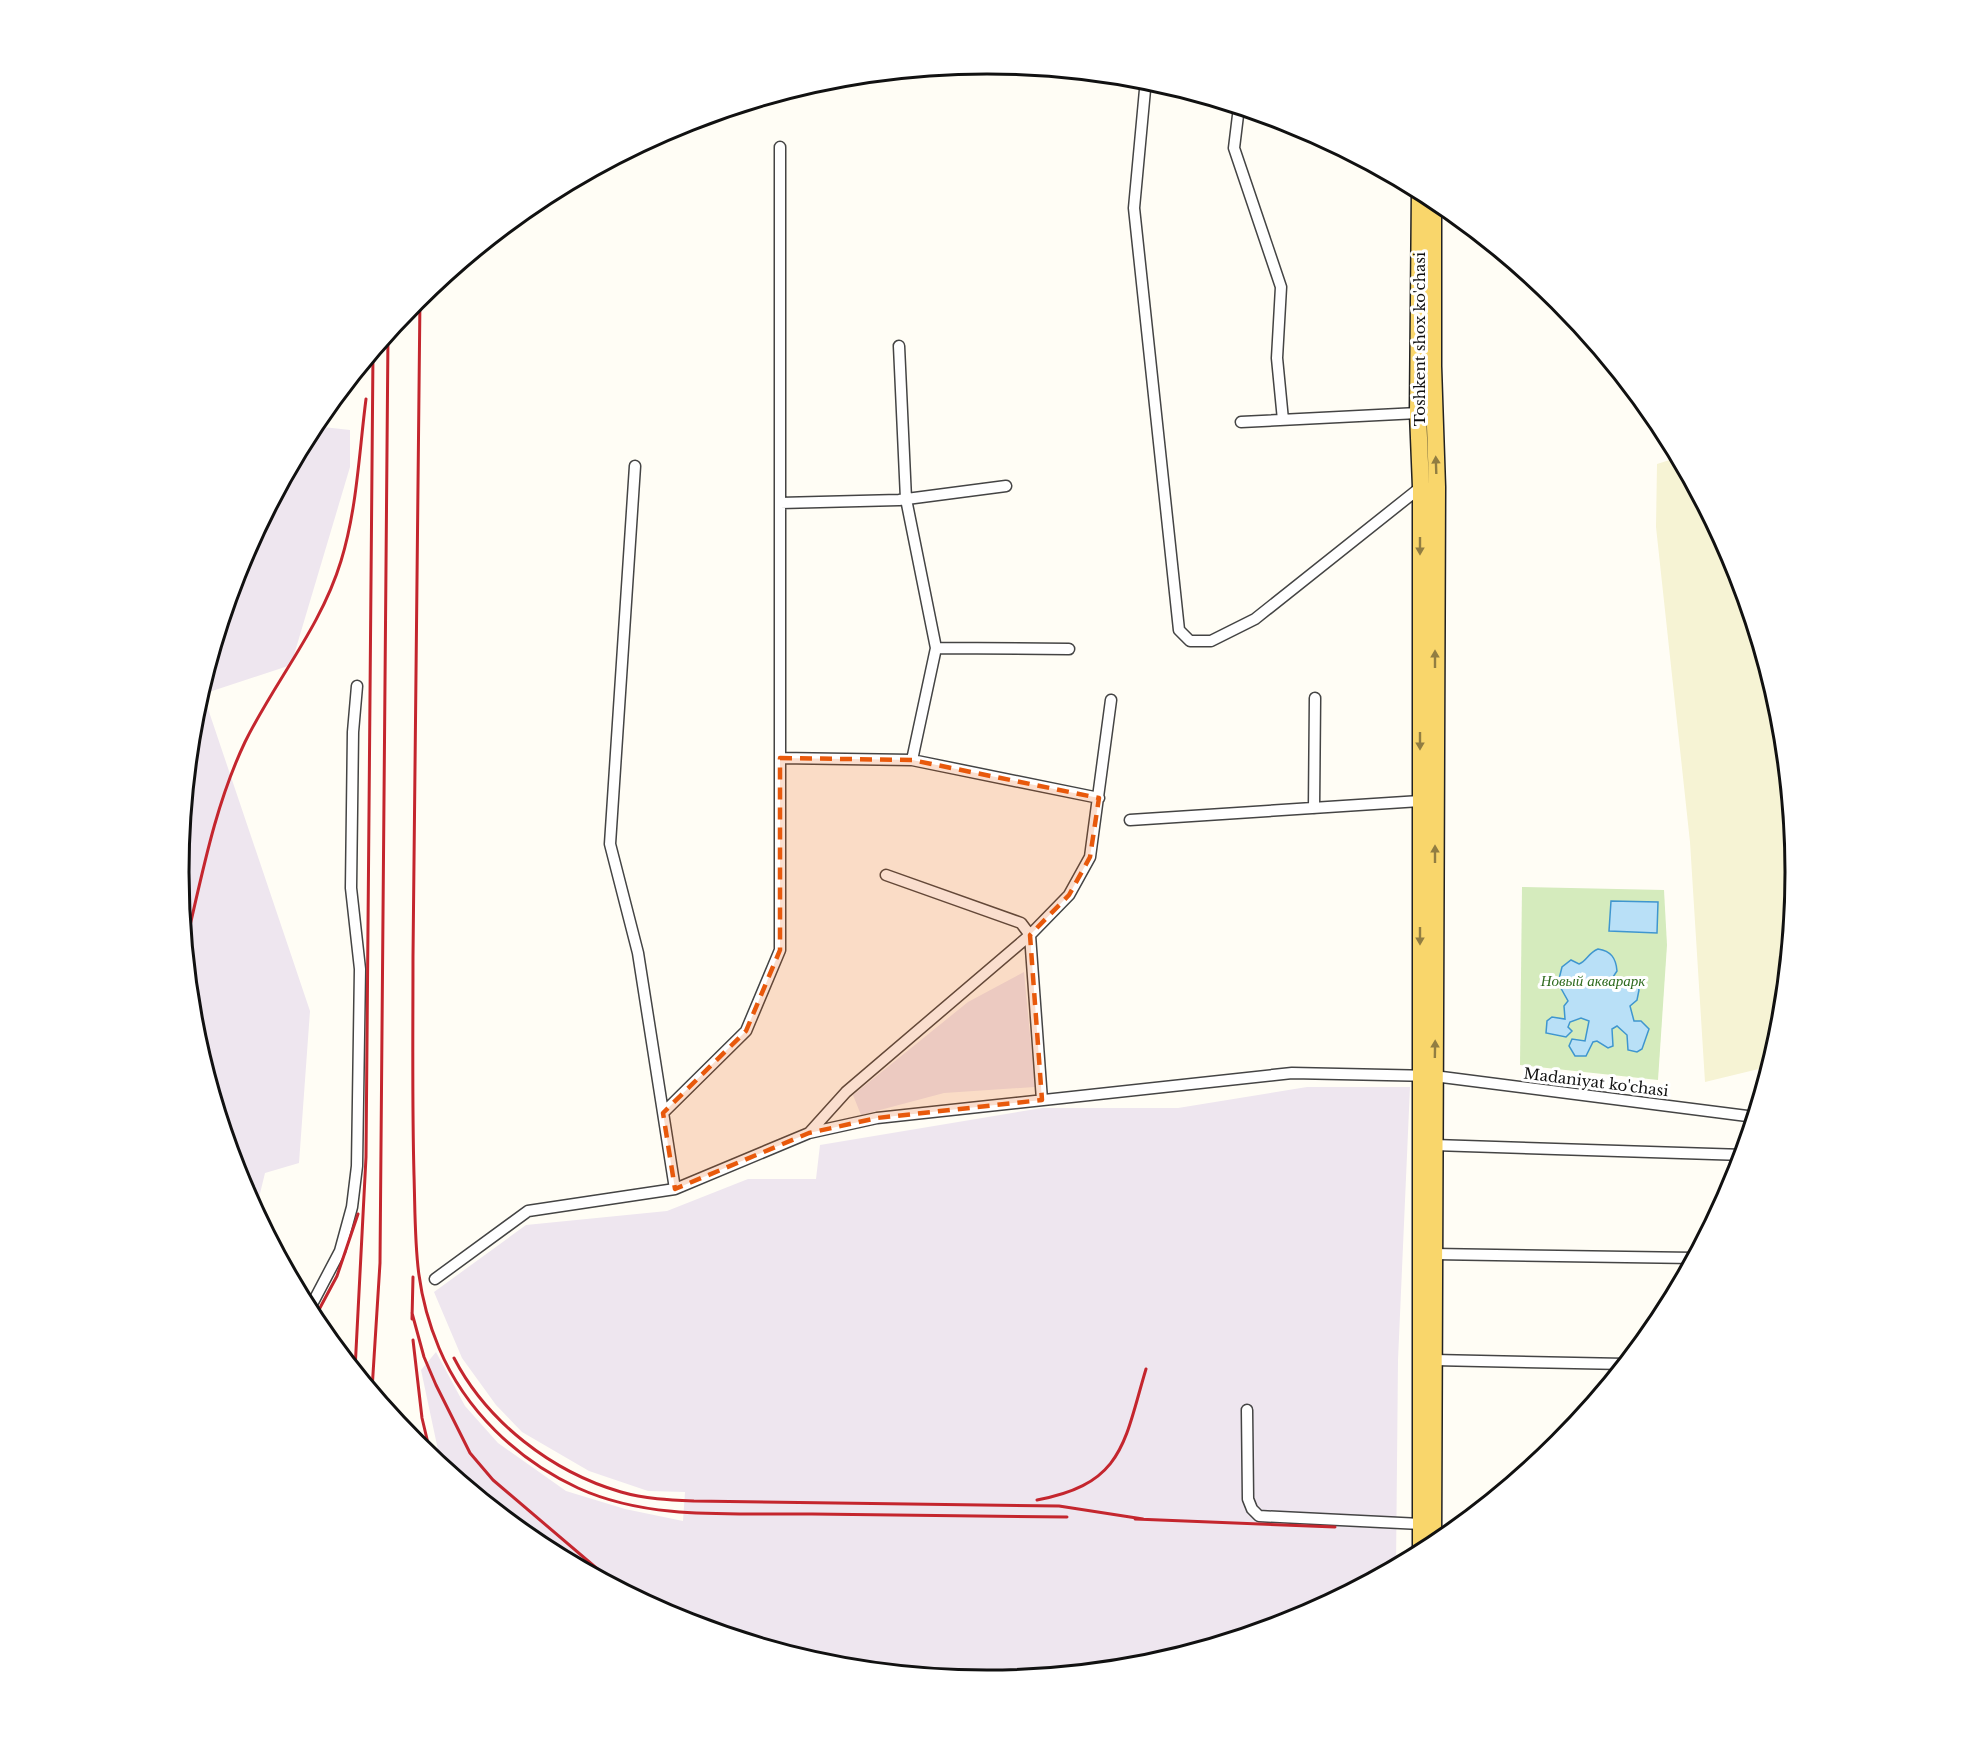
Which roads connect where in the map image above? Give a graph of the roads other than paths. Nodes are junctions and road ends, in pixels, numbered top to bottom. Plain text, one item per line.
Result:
1 (1145, 89) edge
2 (1238, 114) edge
3 (780, 147) dead end
4 (1420, 201) edge
5 (1433, 209) edge
6 (899, 346) dead end
7 (1426, 413) junction
8 (1283, 420) junction
9 (1241, 422) dead end
10 (635, 465) dead end
11 (1006, 486) dead end
12 (1421, 488) junction
13 (906, 499) junction
14 (780, 503) junction
15 (936, 648) junction
16 (1069, 649) dead end
17 (357, 686) dead end
18 (1315, 698) dead end
19 (1111, 700) dead end
20 (780, 758) junction
21 (912, 760) junction
22 (1099, 798) junction
23 (1420, 801) junction
24 (1314, 808) junction
25 (1130, 820) dead end
26 (886, 875) dead end
27 (1030, 935) junction
28 (1427, 1076) junction
29 (1042, 1100) junction
30 (663, 1113) junction
31 (1748, 1116) edge
32 (809, 1133) junction
33 (1434, 1146) junction
34 (1735, 1155) edge
35 (675, 1189) junction
36 (1434, 1254) junction
37 (1687, 1258) edge
38 (435, 1279) dead end
39 (314, 1300) edge
40 (1434, 1360) junction
41 (1615, 1365) edge
42 (1247, 1410) dead end
43 (1421, 1524) junction
44 (1433, 1535) edge
45 (1421, 1543) edge

1 - 12 street
2 - 8 street
3 - 14 street
4 - 7 main road, Toshkent shox ko'chasi
5 - 7 main road, Toshkent shox ko'chasi
6 - 13 street
7 - 8 street
7 - 12 main road, Toshkent shox ko'chasi
28 -> 7 main road
8 - 9 street
10 - 30 street
11 - 13 street
12 -> 23 main road, Toshkent shox ko'chasi
13 - 14 street
13 - 15 street
14 - 20 street
15 - 16 street
15 - 21 street
17 - 39 street
18 - 24 street
19 - 22 street
20 - 21 street
20 - 30 street
21 - 22 street
22 - 27 street
23 - 24 street
23 -> 28 main road, Toshkent shox ko'chasi
24 - 25 street
26 - 27 street
27 - 29 street
27 - 32 street
28 - 29 street, Madaniyat ko'chasi
28 - 31 street, Madaniyat ko'chasi
28 - 33 main road
28 - 43 main road
29 - 32 street, Madaniyat ko'chasi
30 - 35 street
32 - 35 street, Madaniyat ko'chasi
33 - 34 street
33 - 36 main road
35 - 38 street, Madaniyat ko'chasi
36 - 37 street
36 - 40 main road
40 - 41 street
40 - 44 main road
42 - 43 street
43 - 45 main road

